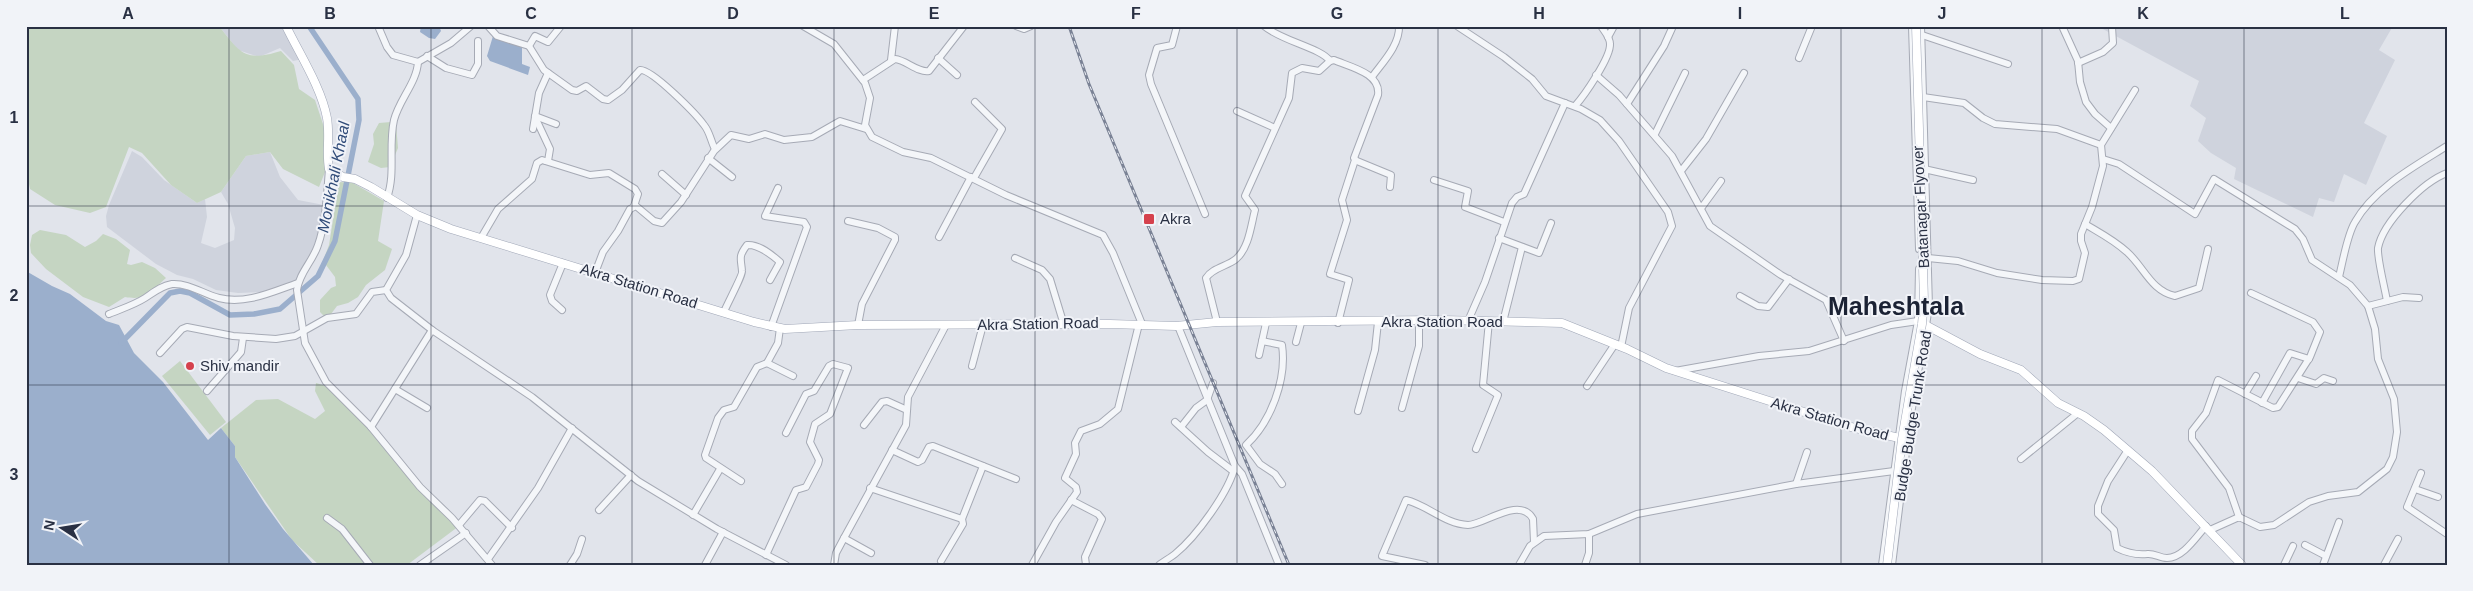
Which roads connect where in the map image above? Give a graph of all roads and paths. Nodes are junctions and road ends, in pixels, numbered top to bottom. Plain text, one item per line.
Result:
1 (286, 26) edge
2 (378, 26) edge
3 (471, 26) edge
4 (488, 26) edge
5 (560, 26) edge
6 (803, 26) edge
7 (895, 26) edge
8 (964, 26) edge
9 (1016, 26) edge
10 (1031, 26) edge
11 (1177, 26) edge
12 (1264, 26) edge
13 (1399, 26) edge
14 (1457, 26) edge
15 (1600, 26) edge
16 (1614, 26) edge
17 (1673, 26) edge
18 (1812, 26) edge
19 (1912, 26) edge
20 (1916, 26) edge
21 (1921, 26) edge
22 (2062, 26) edge
23 (2112, 26) edge
24 (1922, 35) junction
25 (1608, 38) junction
26 (478, 41) dead end
27 (529, 46) junction
28 (427, 56) junction
29 (938, 58) junction
30 (1799, 58) dead end
31 (891, 60) junction
32 (1330, 61) junction
33 (418, 62) junction
34 (2078, 63) junction
35 (2008, 64) dead end
36 (548, 73) junction
37 (1685, 73) dead end
38 (1744, 73) dead end
39 (957, 75) dead end
40 (1596, 75) junction
41 (1372, 77) junction
42 (863, 80) junction
43 (2135, 90) dead end
44 (1923, 97) junction
45 (976, 102) dead end
46 (1565, 103) junction
47 (1627, 104) junction
48 (1575, 106) junction
49 (1237, 111) dead end
50 (535, 116) junction
51 (556, 124) dead end
52 (1275, 128) junction
53 (2111, 128) junction
54 (533, 129) dead end
55 (866, 129) junction
56 (1655, 134) junction
57 (2101, 145) junction
58 (2447, 146) edge
59 (715, 149) junction
60 (708, 158) junction
61 (2103, 159) junction
62 (546, 160) junction
63 (1355, 160) junction
64 (329, 169) junction
65 (1924, 169) junction
66 (1681, 171) junction
67 (2447, 173) edge
68 (662, 174) dead end
69 (732, 177) dead end
70 (973, 178) junction
71 (1434, 180) dead end
72 (1973, 180) dead end
73 (1721, 181) dead end
74 (1390, 187) dead end
75 (778, 188) dead end
76 (686, 195) junction
77 (387, 198) junction
78 (634, 206) junction
79 (1702, 207) junction
80 (1205, 214) dead end
81 (417, 215) junction
82 (848, 221) dead end
83 (1504, 222) junction
84 (1551, 223) dead end
85 (2085, 224) junction
86 (939, 237) dead end
87 (481, 238) junction
88 (1499, 238) junction
89 (1522, 247) junction
90 (2208, 249) dead end
91 (1015, 258) dead end
92 (1928, 258) junction
93 (563, 263) junction
94 (595, 273) junction
95 (2339, 277) junction
96 (1789, 279) junction
97 (770, 280) dead end
98 (298, 282) junction
99 (386, 290) junction
100 (2250, 293) dead end
101 (1740, 296) dead end
102 (2418, 298) dead end
103 (2387, 301) junction
104 (2368, 306) junction
105 (562, 310) dead end
106 (724, 312) junction
107 (109, 314) dead end
108 (1418, 321) junction
109 (1468, 321) junction
110 (1490, 321) junction
111 (1918, 321) junction
112 (1217, 322) junction
113 (1378, 322) junction
114 (1503, 322) junction
115 (1266, 323) junction
116 (1301, 323) junction
117 (1338, 323) junction
118 (1140, 324) junction
119 (858, 325) junction
120 (946, 325) junction
121 (983, 325) junction
122 (1064, 325) junction
123 (1927, 325) junction
124 (1178, 326) junction
125 (771, 327) junction
126 (780, 328) junction
127 (432, 330) junction
128 (302, 331) junction
129 (243, 338) junction
130 (1262, 341) junction
131 (1844, 341) junction
132 (1296, 342) dead end
133 (1618, 345) junction
134 (160, 353) dead end
135 (1259, 355) dead end
136 (2309, 359) junction
137 (767, 363) junction
138 (972, 366) dead end
139 (1674, 371) junction
140 (793, 376) dead end
141 (2256, 376) dead end
142 (2298, 378) junction
143 (2333, 380) dead end
144 (1213, 383) dead end
145 (1587, 386) dead end
146 (395, 389) junction
147 (207, 391) dead end
148 (2246, 394) junction
149 (1207, 400) junction
150 (2262, 403) junction
151 (427, 408) dead end
152 (1402, 408) dead end
153 (907, 410) junction
154 (1358, 411) dead end
155 (2078, 413) junction
156 (864, 424) dead end
157 (371, 427) junction
158 (572, 428) junction
159 (786, 433) dead end
160 (1898, 438) junction
161 (1908, 440) junction
162 (1476, 449) dead end
163 (892, 450) junction
164 (2128, 450) junction
165 (1807, 452) dead end
166 (2021, 459) dead end
167 (1904, 464) junction
168 (983, 466) junction
169 (1894, 467) junction
170 (720, 469) junction
171 (1234, 469) junction
172 (2421, 473) dead end
173 (631, 475) junction
174 (1016, 480) dead end
175 (741, 481) dead end
176 (1282, 484) dead end
177 (1796, 484) junction
178 (870, 488) junction
179 (2415, 489) junction
180 (2438, 497) dead end
181 (1072, 500) junction
182 (599, 510) dead end
183 (693, 514) junction
184 (2239, 517) junction
185 (327, 518) dead end
186 (962, 519) junction
187 (2339, 522) dead end
188 (459, 525) junction
189 (512, 528) junction
190 (2208, 528) junction
191 (723, 532) junction
192 (466, 533) junction
193 (1589, 534) junction
194 (2447, 534) edge
195 (844, 538) junction
196 (582, 539) dead end
197 (2398, 539) dead end
198 (1534, 542) junction
199 (2304, 545) dead end
200 (2293, 546) dead end
201 (871, 552) dead end
202 (766, 555) junction
203 (2326, 556) junction
204 (942, 561) dead end
205 (490, 562) edge
206 (370, 565) edge
207 (420, 565) edge
208 (570, 565) edge
209 (705, 565) edge
210 (786, 565) edge
211 (834, 565) edge
212 (1032, 565) edge
213 (1086, 565) edge
214 (1159, 565) edge
215 (1279, 565) edge
216 (1425, 565) edge
217 (1519, 565) edge
218 (1585, 565) edge
219 (1882, 565) edge
220 (1887, 565) edge
221 (1892, 565) edge
222 (2242, 565) edge
223 (2284, 565) edge
224 (2323, 565) edge
225 (2384, 565) edge

1 - 64 main road
2 - 33 street
3 - 28 street
4 - 27 street
5 - 27 street
6 - 42 street
7 - 31 street
8 - 29 street
9 - 10 street
11 - 80 street
12 - 32 street
13 - 41 street
14 - 46 street
15 - 25 street
16 - 25 street
17 - 47 street
18 - 30 street
19 - 111 street, Budge Budge Trunk Road
20 - 220 main road, Batanagar Flyover, bridge
21 - 24 street, Budge Budge Trunk Road
22 - 34 street
23 - 34 street
24 - 35 street
24 - 44 street, Budge Budge Trunk Road
25 - 40 street
26 - 28 street
27 - 36 street
28 - 33 street
29 - 31 street
29 - 39 street
31 - 42 street
32 - 41 street
32 - 52 street
33 - 77 street
34 - 53 street
36 - 50 street
36 - 59 street
37 - 56 street
38 - 66 street
40 - 47 street
40 - 48 street
41 - 63 street
42 - 55 street
43 - 53 street
44 - 57 street
44 - 65 street, Budge Budge Trunk Road
45 - 70 street
46 - 48 street
46 - 83 street
47 - 56 street
48 - 133 street
49 - 52 street
50 - 51 street
50 - 54 street
50 - 62 street
52 - 112 street
53 - 57 street
55 - 59 street
55 - 70 street
56 - 66 street
57 - 61 street
58 - 95 street
59 - 60 street
60 - 69 street
60 - 76 street
61 - 85 street
61 - 95 street
62 - 78 street
62 - 87 street
63 - 74 street
63 - 117 street
64 - 77 main road, Akra Station Road
64 - 98 street
65 - 72 street
65 - 92 street, Budge Budge Trunk Road
66 - 79 street
67 - 103 street
68 - 76 street
70 - 86 street
70 - 118 street
71 - 83 street
73 - 79 street
75 - 125 street
76 - 78 street
77 - 81 main road, Akra Station Road
78 - 94 street
79 - 96 street
81 - 87 main road, Akra Station Road
81 - 99 street
82 - 119 street
83 - 88 street
84 - 89 street
85 - 90 street
85 - 92 street
87 - 93 main road, Akra Station Road
88 - 89 street
88 - 109 street
89 - 114 street
91 - 122 street
92 - 123 street, Budge Budge Trunk Road
93 - 94 main road, Akra Station Road
93 - 105 street
94 - 106 main road, Akra Station Road
95 - 104 street
96 - 101 street
96 - 131 street
97 - 106 street
98 - 107 street
98 - 128 street
99 - 127 street
99 - 128 street
100 - 136 street
102 - 103 street
103 - 104 street
104 - 184 street
106 - 125 main road, Akra Station Road
108 - 109 main road, Akra Station Road
108 - 113 main road, Akra Station Road
108 - 152 street
109 - 110 main road, Akra Station Road
110 - 114 main road, Akra Station Road
110 - 162 street
111 - 123 main road
111 - 131 street
111 - 160 street, Budge Budge Trunk Road
112 - 115 main road, Akra Station Road
112 - 124 main road, Akra Station Road
113 - 117 main road, Akra Station Road
113 - 154 street
114 - 133 main road, Akra Station Road
115 - 116 main road, Akra Station Road
115 - 130 street
116 - 117 main road, Akra Station Road
116 - 132 street
118 - 122 main road, Akra Station Road
118 - 124 main road, Akra Station Road
118 - 181 street
119 - 120 main road, Akra Station Road
119 - 126 main road, Akra Station Road
120 - 121 main road, Akra Station Road
120 - 153 street
121 - 122 main road, Akra Station Road
121 - 138 street
123 - 155 main road
123 - 161 street, Budge Budge Trunk Road
124 - 149 street
125 - 126 main road, Akra Station Road
126 - 137 street
127 - 146 street
127 - 158 street
128 - 129 street
128 - 157 street
129 - 134 street
129 - 147 street
130 - 135 street
130 - 176 street
131 - 139 street
133 - 139 main road, Akra Station Road
133 - 145 street
136 - 142 street
136 - 150 street
137 - 140 street
137 - 170 street
139 - 160 main road, Akra Station Road
141 - 148 street
142 - 143 street
142 - 150 street
144 - 149 street
146 - 151 street
146 - 157 street
148 - 150 street
148 - 184 street
149 - 171 street
149 - 171 street
153 - 156 street
153 - 163 street
155 - 164 main road
155 - 166 street
157 - 188 street
158 - 173 street
158 - 189 street
159 - 202 street
160 - 161 main road, Akra Station Road
160 - 169 street, Budge Budge Trunk Road
161 - 167 street, Budge Budge Trunk Road
163 - 168 street
163 - 178 street
164 - 190 main road
164 - 190 street
165 - 177 street
167 - 169 street
167 - 221 street, Budge Budge Trunk Road
168 - 174 street
168 - 186 street
169 - 177 street
169 - 219 street, Budge Budge Trunk Road
170 - 175 street
170 - 183 street
171 - 214 street
171 - 215 street
172 - 179 street
173 - 182 street
173 - 183 street
177 - 193 street
178 - 186 street
178 - 195 street
179 - 180 street
179 - 194 street
181 - 212 street
181 - 213 street
183 - 191 street
184 - 190 street
185 - 206 street
186 - 204 street
187 - 203 street
188 - 189 street
188 - 192 street
189 - 205 street
190 - 222 main road
191 - 202 street
191 - 209 street
192 - 205 street
192 - 207 street
193 - 198 street
193 - 218 street
195 - 201 street
195 - 211 street
196 - 208 street
197 - 225 street
198 - 216 street
198 - 217 street
199 - 203 street
200 - 223 street
202 - 210 street
203 - 224 street

